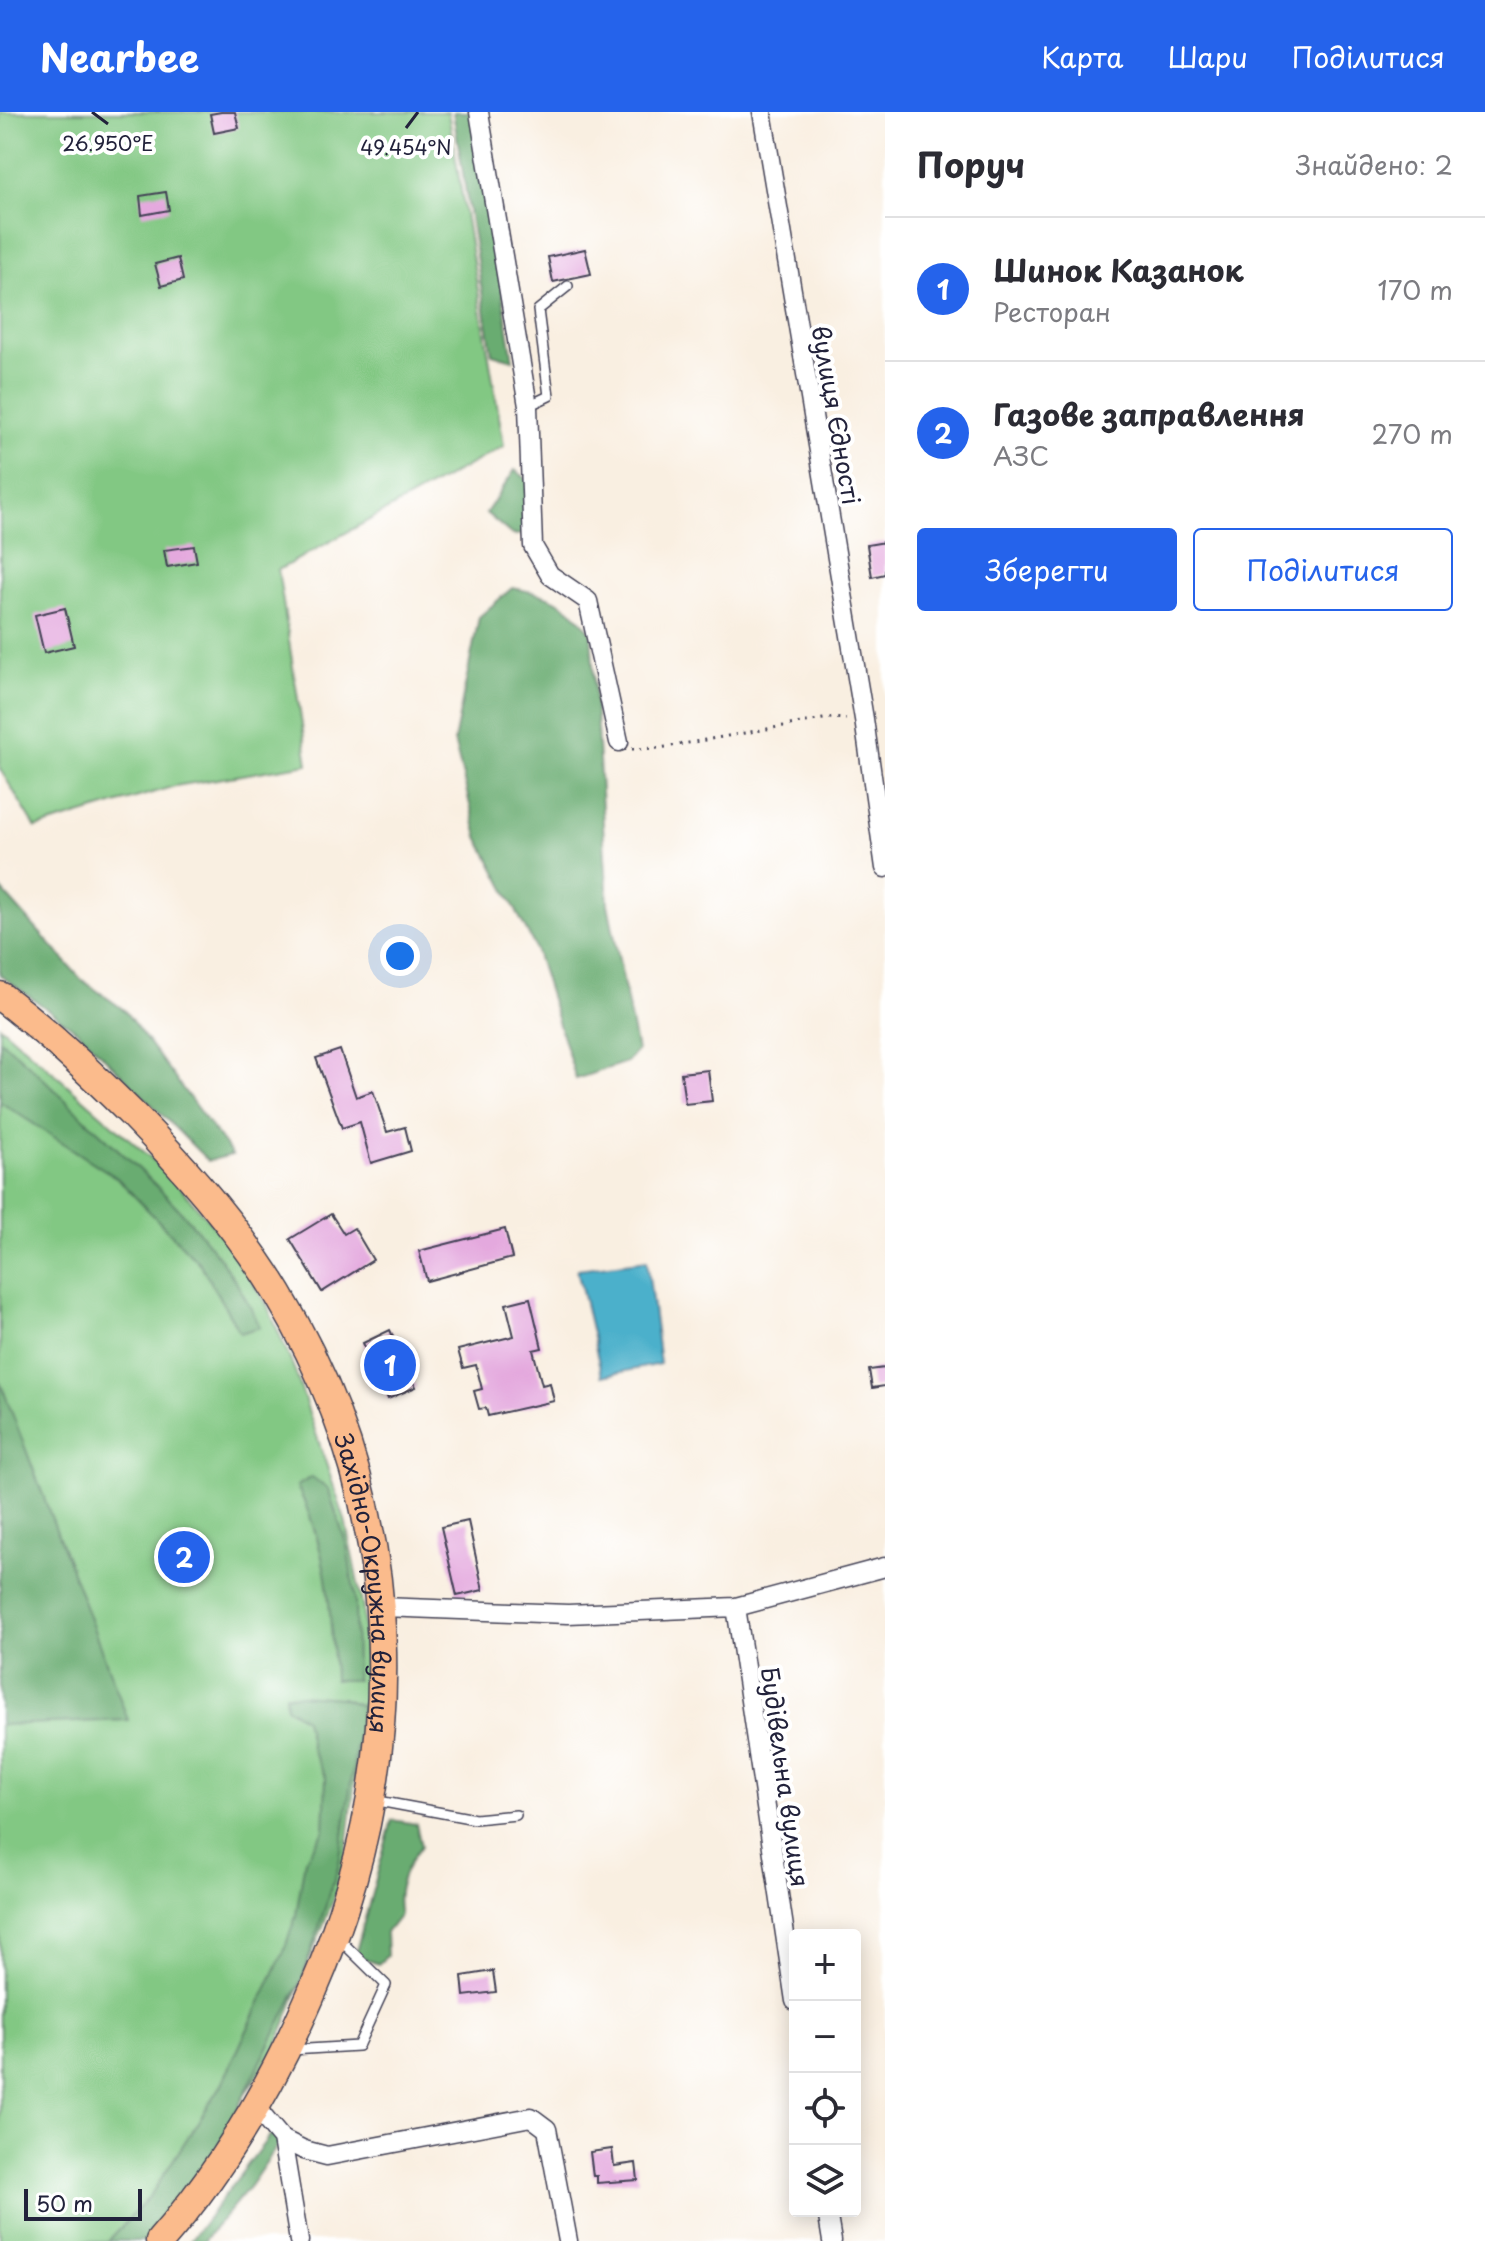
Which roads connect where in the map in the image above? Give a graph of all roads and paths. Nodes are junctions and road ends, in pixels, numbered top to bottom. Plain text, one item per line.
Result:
1 (479, 112) edge
2 (762, 112) edge
3 (568, 286) dead end
4 (528, 406) junction
5 (864, 719) junction
6 (619, 742) joint
7 (885, 868) edge
8 (0, 996) edge
9 (885, 1567) edge
10 (382, 1607) junction
11 (736, 1607) junction
12 (371, 1800) junction
13 (516, 1815) dead end
14 (337, 1937) junction
15 (789, 1961) edge
16 (287, 2050) junction
17 (256, 2108) junction
18 (278, 2134) junction
19 (828, 2217) edge
20 (160, 2241) edge
21 (299, 2241) edge
22 (568, 2241) edge
23 (832, 2241) edge

1 - 4 street
2 - 5 street, вулиця Єдності
3 - 4 lane
4 - 6 street
5 - 6 path
5 - 7 street, вулиця Єдності
8 - 10 main road, Західно-Окружна вулиця
9 - 11 street
10 - 11 street
10 - 12 main road, Західно-Окружна вулиця
11 - 15 street, Будівельна вулиця
12 - 13 lane
12 - 14 main road, Західно-Окружна вулиця
14 - 16 main road, Західно-Окружна вулиця
14 - 16 lane
16 - 17 main road, Західно-Окружна вулиця
17 - 18 street
17 - 20 main road, Західно-Окружна вулиця
18 - 21 street
18 - 22 street
19 - 23 street

